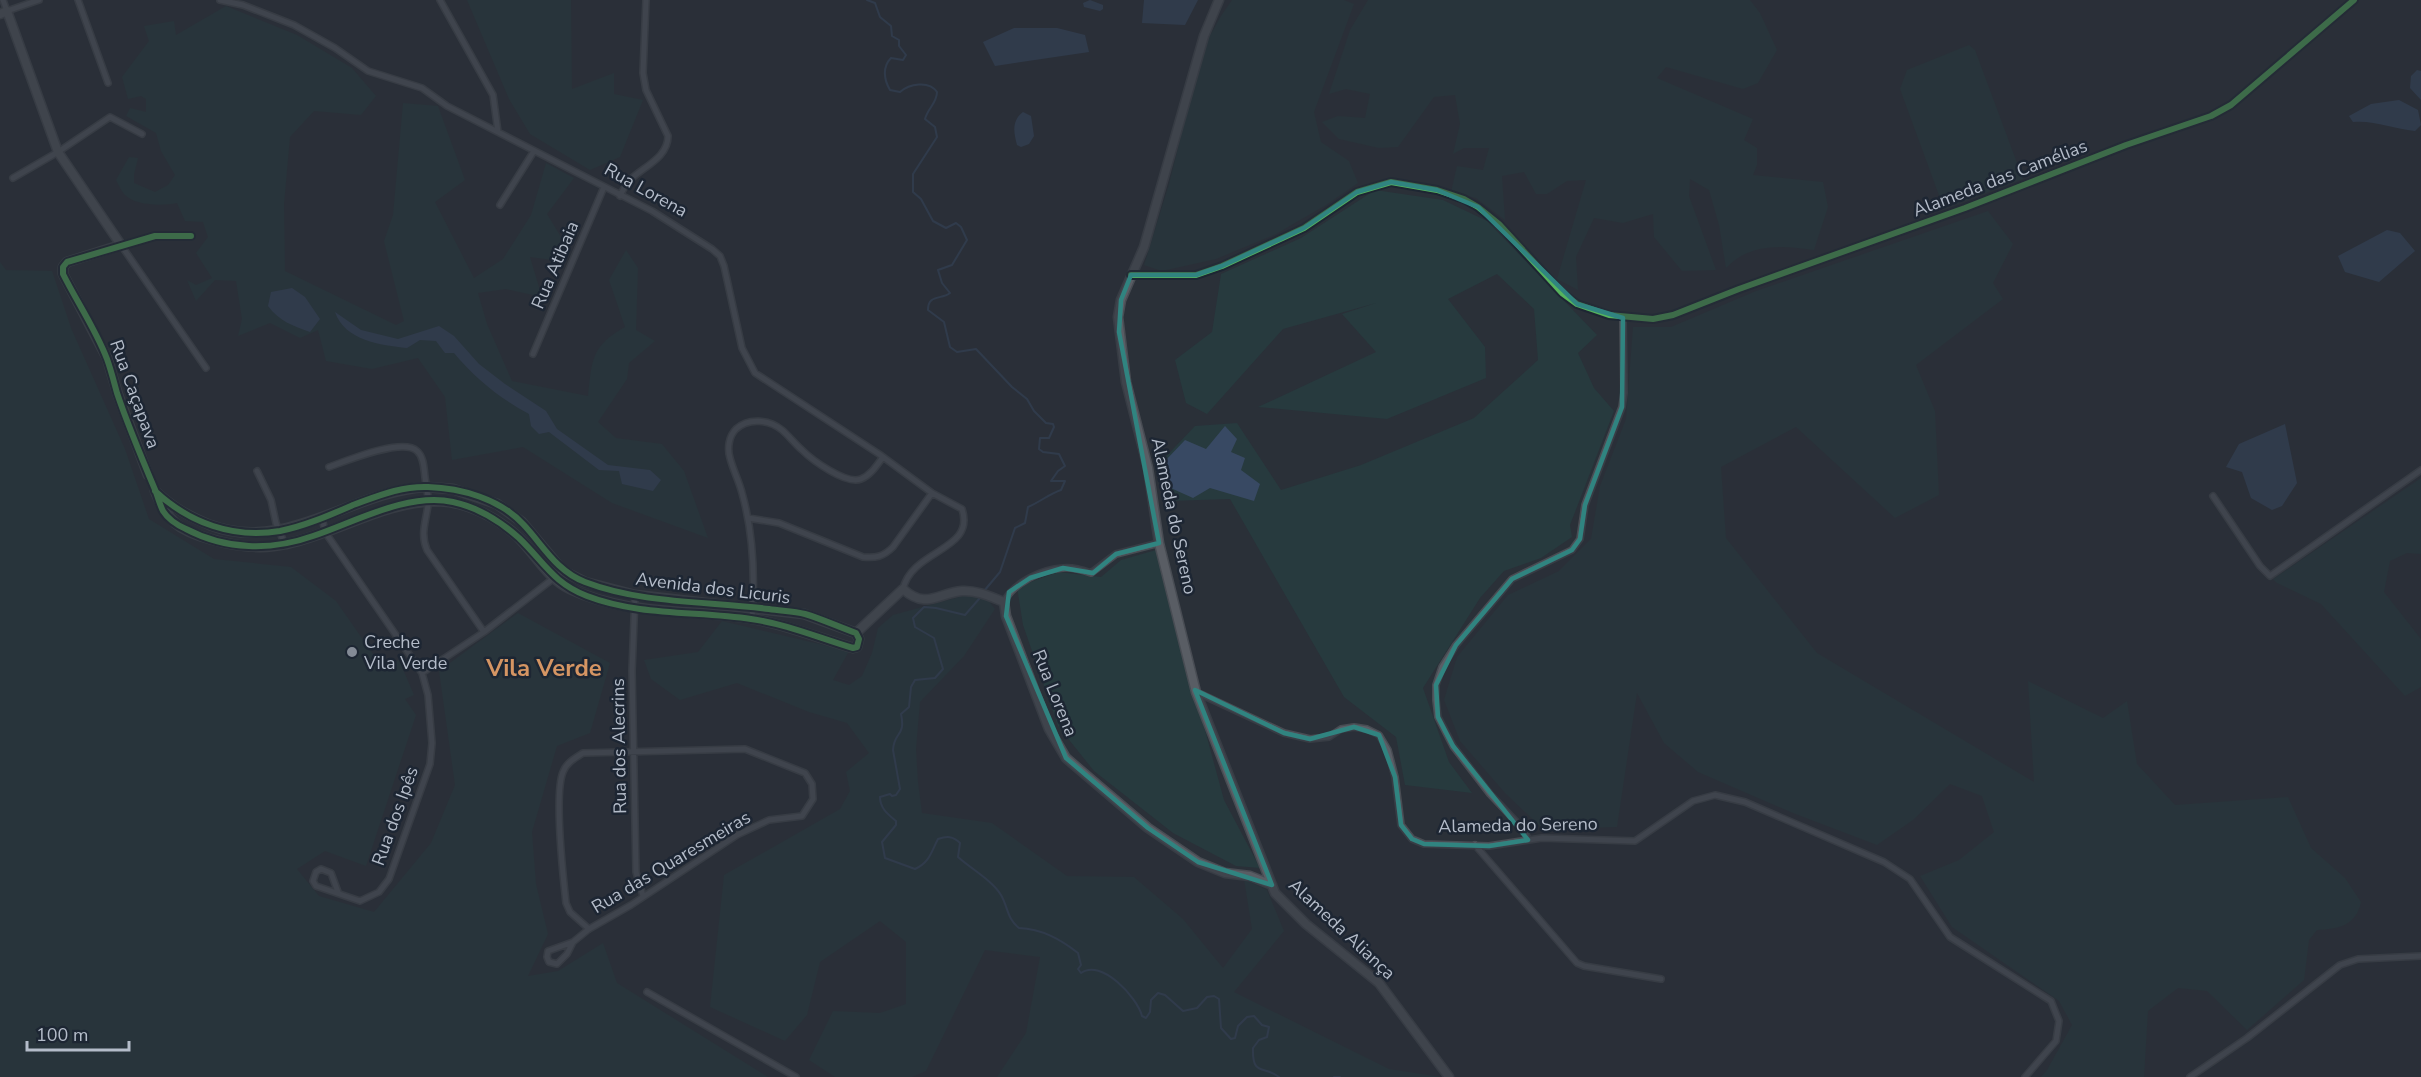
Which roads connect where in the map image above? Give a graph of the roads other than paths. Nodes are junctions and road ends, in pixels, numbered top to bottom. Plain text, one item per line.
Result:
1 (3, 0) edge
2 (39, 0) edge
3 (78, 0) edge
4 (221, 0) edge
5 (440, 0) edge
6 (645, 0) edge
7 (1220, 0) edge
8 (2354, 0) edge
9 (4, 13) edge
10 (108, 83) dead end
11 (498, 132) junction
12 (142, 134) dead end
13 (534, 150) junction
14 (58, 152) junction
15 (13, 178) dead end
16 (604, 187) junction
17 (620, 195) junction
18 (500, 205) dead end
19 (191, 236) dead end
20 (121, 245) junction
21 (1131, 275) junction
22 (1623, 318) junction
23 (533, 354) dead end
24 (206, 368) dead end
25 (883, 457) junction
26 (329, 467) dead end
27 (2421, 470) edge
28 (257, 471) dead end
29 (148, 475) joint
30 (426, 487) junction
31 (155, 491) junction
32 (932, 493) junction
33 (2213, 496) dead end
34 (428, 501) junction
35 (322, 517) junction
36 (748, 518) junction
37 (279, 531) junction
38 (325, 532) junction
39 (1159, 543) junction
40 (285, 545) junction
41 (563, 570) junction
42 (554, 578) junction
43 (903, 589) junction
44 (635, 595) junction
45 (1004, 602) junction
46 (753, 607) junction
47 (635, 608) junction
48 (752, 619) junction
49 (484, 632) junction
50 (856, 633) junction
51 (422, 673) junction
52 (1196, 692) junction
53 (635, 750) junction
54 (1528, 840) junction
55 (1475, 845) junction
56 (1272, 885) junction
57 (338, 892) junction
58 (643, 896) junction
59 (589, 929) junction
60 (573, 942) junction
61 (2421, 956) edge
62 (1661, 979) dead end
63 (647, 992) dead end
64 (796, 1077) edge
65 (1449, 1077) edge
66 (2025, 1077) edge
67 (2190, 1077) edge

1 - 9 street
2 - 9 street
3 - 10 street
4 - 11 street, Rua Lorena
5 - 11 street
6 - 17 street
7 - 21 street, Alameda do Sereno
8 - 22 street, Alameda das Camélias
9 - 14 street
11 - 13 street, Rua Lorena
12 - 14 street
13 - 16 street, Rua Lorena
13 - 18 street
14 - 15 street
14 - 20 street
16 - 17 street, Rua Lorena
16 - 23 street, Rua Atibaia
17 - 25 street, Rua Lorena
19 - 20 street
20 - 24 street
20 - 29 street, Rua Caçapava
21 - 22 street, Alameda das Camélias
21 - 39 street, Alameda do Sereno
22 - 54 street
25 - 32 street, Rua Lorena
25 - 36 street
26 - 30 street
27 - 33 street
28 - 37 street
29 - 31 street, Avenida dos Licuris
30 - 34 street
30 - 35 street, Avenida dos Licuris
30 - 41 street, Avenida dos Licuris
31 - 37 street, Avenida dos Licuris
31 - 40 street, Avenida dos Licuris
32 - 36 street
32 - 43 street, Rua Lorena
34 - 38 street, Avenida dos Licuris
34 - 42 street, Avenida dos Licuris
34 - 49 street
35 - 37 street, Avenida dos Licuris
35 - 38 street, Rua dos Ipês
36 - 46 street
37 - 40 street
38 - 40 street, Avenida dos Licuris
38 - 51 street, Rua dos Ipês
39 - 45 street
39 - 52 street, Alameda do Sereno
41 - 42 street
41 - 44 street, Avenida dos Licuris
42 - 47 street, Avenida dos Licuris
42 - 49 street
43 - 45 street
43 - 50 street
44 - 46 street, Avenida dos Licuris
44 - 47 street, Rua dos Alecrins
45 - 56 street, Rua Lorena
46 - 48 street
46 - 50 street, Avenida dos Licuris
47 - 48 street, Avenida dos Licuris
47 - 53 street, Rua dos Alecrins
48 - 50 street, Avenida dos Licuris
49 - 51 street
51 - 57 street, Rua dos Ipês
52 - 55 street, Alameda do Sereno
52 - 56 street, Alameda Aliança
53 - 58 street, Rua dos Alecrins
53 - 58 street, Rua das Quaresmeiras
53 - 59 street, Rua das Quaresmeiras
54 - 55 street, Alameda do Sereno
54 - 66 street, Alameda do Sereno
55 - 62 street
56 - 65 street, Alameda Aliança
57 - 57 street, Rua dos Ipês
58 - 59 street, Rua das Quaresmeiras
59 - 60 street, Rua das Quaresmeiras
60 - 60 street, Rua das Quaresmeiras
61 - 67 street
63 - 64 street

